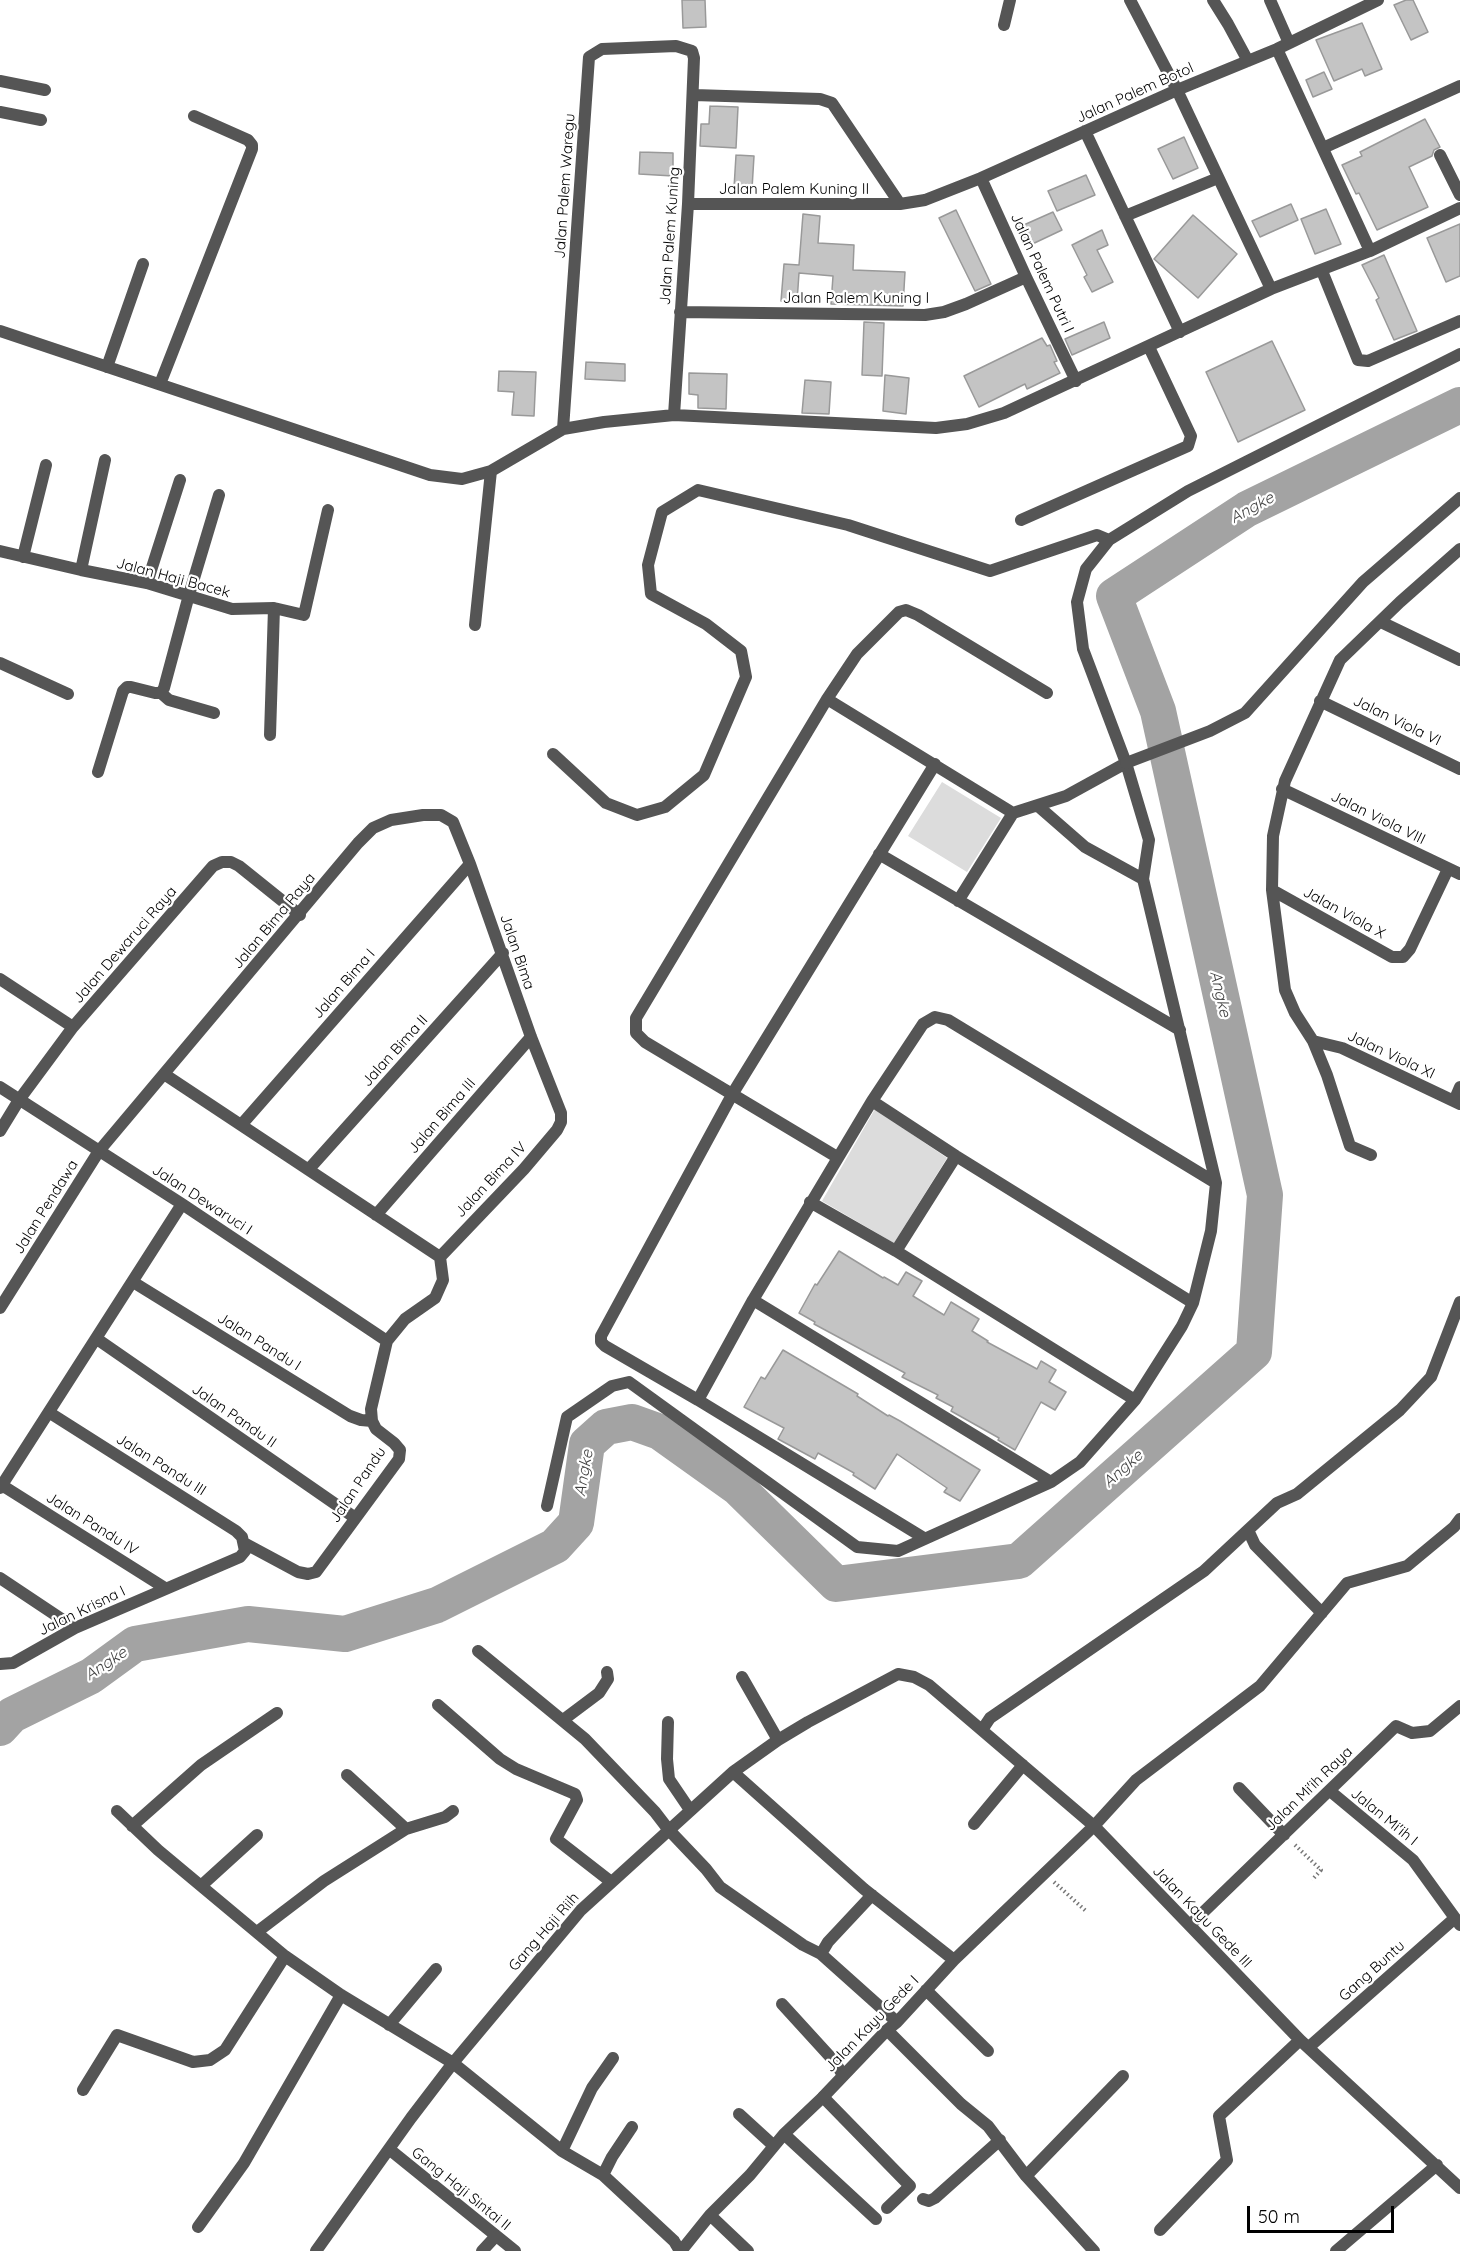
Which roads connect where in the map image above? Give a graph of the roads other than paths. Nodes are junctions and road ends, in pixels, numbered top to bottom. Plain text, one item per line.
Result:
1 (1010, 0) edge
2 (1130, 0) edge
3 (1213, 0) edge
4 (1270, 0) edge
5 (1378, 0) edge
6 (1004, 25) dead end
7 (1289, 43) junction
8 (1277, 49) junction
9 (694, 58) joint
10 (1248, 61) junction
11 (0, 81) edge
12 (1460, 86) edge
13 (45, 90) dead end
14 (1177, 90) junction
15 (694, 95) junction
16 (0, 112) edge
17 (194, 116) dead end
18 (41, 120) dead end
19 (1085, 131) junction
20 (1323, 148) junction
21 (1440, 155) dead end
22 (981, 178) junction
23 (1218, 178) junction
24 (1460, 195) edge
25 (688, 204) junction
26 (900, 204) junction
27 (1460, 208) edge
28 (1125, 216) junction
29 (1370, 250) junction
30 (143, 264) dead end
31 (1322, 271) junction
32 (1026, 277) junction
33 (1271, 289) junction
34 (680, 312) junction
35 (1460, 321) edge
36 (0, 331) edge
37 (1180, 332) junction
38 (1149, 347) junction
39 (1460, 354) edge
40 (107, 367) junction
41 (1076, 381) junction
42 (160, 384) junction
43 (674, 415) junction
44 (563, 429) junction
45 (105, 460) dead end
46 (46, 465) dead end
47 (491, 471) junction
48 (180, 480) dead end
49 (219, 495) dead end
50 (1460, 498) edge
51 (328, 510) dead end
52 (1021, 520) dead end
53 (1109, 540) junction
54 (0, 551) edge
55 (1457, 556) edge
56 (23, 557) junction
57 (81, 570) junction
58 (147, 583) junction
59 (189, 595) junction
60 (274, 608) junction
61 (1381, 622) junction
62 (475, 625) dead end
63 (1460, 660) edge
64 (0, 663) edge
65 (161, 693) junction
66 (1047, 693) dead end
67 (68, 694) dead end
68 (827, 699) junction
69 (1320, 701) junction
70 (214, 713) dead end
71 (270, 735) dead end
72 (553, 754) dead end
73 (1131, 761) junction
74 (935, 764) junction
75 (1460, 769) edge
76 (98, 772) dead end
77 (1282, 789) junction
78 (1038, 806) junction
79 (1013, 813) junction
80 (423, 815) joint
81 (879, 854) junction
82 (470, 864) junction
83 (1454, 872) edge
84 (1143, 879) junction
85 (1272, 890) junction
86 (958, 901) junction
87 (300, 915) junction
88 (503, 953) junction
89 (0, 978) edge
90 (73, 1027) junction
91 (1180, 1030) junction
92 (531, 1037) junction
93 (1314, 1041) junction
94 (164, 1074) junction
95 (0, 1087) edge
96 (1460, 1087) edge
97 (733, 1094) junction
98 (19, 1100) junction
99 (872, 1101) junction
100 (1457, 1102) edge
101 (561, 1122) joint
102 (242, 1124) junction
103 (0, 1131) edge
104 (99, 1151) junction
105 (1371, 1155) dead end
106 (956, 1156) junction
107 (837, 1157) junction
108 (309, 1169) junction
109 (1216, 1183) junction
110 (810, 1202) junction
111 (182, 1204) junction
112 (376, 1215) junction
113 (896, 1251) junction
114 (440, 1257) junction
115 (133, 1282) junction
116 (753, 1300) junction
117 (1460, 1302) edge
118 (1193, 1303) junction
119 (0, 1308) edge
120 (97, 1339) junction
121 (387, 1341) junction
122 (698, 1400) junction
123 (1135, 1400) junction
124 (50, 1413) junction
125 (372, 1421) junction
126 (1051, 1482) junction
127 (1, 1486) edge
128 (547, 1506) dead end
129 (354, 1517) junction
130 (1460, 1519) edge
131 (1248, 1530) junction
132 (924, 1538) junction
133 (245, 1547) junction
134 (0, 1578) edge
135 (165, 1588) junction
136 (1322, 1613) junction
137 (75, 1628) junction
138 (478, 1651) dead end
139 (0, 1664) edge
140 (607, 1672) dead end
141 (742, 1677) dead end
142 (914, 1677) joint
143 (438, 1705) dead end
144 (1458, 1711) edge
145 (277, 1713) dead end
146 (563, 1720) junction
147 (668, 1722) dead end
148 (982, 1730) junction
149 (778, 1740) junction
150 (1023, 1765) junction
151 (733, 1772) junction
152 (347, 1775) dead end
153 (1239, 1788) dead end
154 (1330, 1791) junction
155 (690, 1810) junction
156 (117, 1811) dead end
157 (453, 1811) dead end
158 (974, 1824) dead end
159 (132, 1826) junction
160 (1094, 1826) junction
161 (406, 1829) junction
162 (668, 1830) junction
163 (257, 1835) dead end
164 (1284, 1835) junction
165 (610, 1881) junction
166 (202, 1885) junction
167 (872, 1895) junction
168 (1457, 1921) edge
169 (1190, 1925) junction
170 (257, 1932) junction
171 (821, 1954) junction
172 (285, 1956) junction
173 (954, 1960) junction
174 (436, 1969) dead end
175 (926, 1990) junction
176 (341, 1995) junction
177 (782, 2004) dead end
178 (389, 2025) junction
179 (892, 2026) junction
180 (1304, 2044) junction
181 (988, 2051) dead end
182 (613, 2058) dead end
183 (453, 2063) junction
184 (843, 2075) junction
185 (1123, 2076) dead end
186 (83, 2090) dead end
187 (823, 2097) junction
188 (739, 2114) dead end
189 (633, 2127) dead end
190 (784, 2134) junction
191 (1000, 2140) junction
192 (774, 2146) junction
193 (389, 2149) junction
194 (562, 2151) junction
195 (1437, 2165) junction
196 (603, 2175) junction
197 (1026, 2176) junction
198 (910, 2186) junction
199 (1460, 2188) edge
200 (887, 2208) dead end
201 (710, 2215) junction
202 (876, 2218) dead end
203 (198, 2227) dead end
204 (1160, 2230) dead end
205 (495, 2237) junction
206 (316, 2251) edge
207 (482, 2251) edge
208 (515, 2251) edge
209 (681, 2251) edge
210 (748, 2251) edge
211 (1094, 2251) edge
212 (1336, 2251) edge

1 - 6 street
2 - 14 street
3 - 10 street
4 - 7 street
5 - 7 street, Jalan Palem Botol
7 - 8 street, Jalan Palem Botol
8 - 10 street, Jalan Palem Botol
8 - 20 street
9 - 15 street, Jalan Palem Kuning
9 - 44 street, Jalan Palem Waregu
10 - 14 street, Jalan Palem Botol
11 - 13 street
12 - 20 street
14 - 19 street, Jalan Palem Botol
14 - 23 street
15 - 25 street, Jalan Palem Kuning
15 - 26 street
16 - 18 street
17 - 42 street
19 - 22 street, Jalan Palem Botol
19 - 28 street
20 - 29 street
21 - 24 street
22 - 26 street, Jalan Palem Botol
22 - 32 street, Jalan Palem Putri I
23 - 28 street
23 - 33 street
25 - 26 street, Jalan Palem Kuning II
25 - 34 street, Jalan Palem Kuning
27 - 29 street
28 - 37 street
29 - 31 street
30 - 40 street
31 - 33 street
31 - 35 street
32 - 34 street, Jalan Palem Kuning I
32 - 41 street, Jalan Palem Putri I
33 - 37 street
34 - 43 street, Jalan Palem Kuning
36 - 40 street
37 - 38 street
38 - 41 street
38 - 52 street
39 - 53 street
40 - 42 street
41 - 43 street
42 - 47 street
43 - 44 street
44 - 47 street
45 - 57 street
46 - 56 street
47 - 62 street
48 - 58 street
49 - 59 street
50 - 73 street
51 - 60 street, Jalan Haji Bacek
53 - 72 street
53 - 73 street
54 - 56 street, Jalan Haji Bacek
55 - 61 street
56 - 57 street, Jalan Haji Bacek
57 - 58 street, Jalan Haji Bacek
58 - 59 street, Jalan Haji Bacek
59 - 60 street, Jalan Haji Bacek
59 - 65 street
60 - 71 street
61 - 63 street
61 - 69 street
64 - 67 street
65 - 70 street
65 - 76 street
66 - 68 street
68 - 74 street
68 - 97 street
69 - 75 street, Jalan Viola VI
69 - 77 street
73 - 78 street
73 - 84 street
74 - 79 street
74 - 81 street
77 - 83 street, Jalan Viola VIII
77 - 85 street
78 - 79 street
78 - 84 street
79 - 86 street
80 - 82 street, Jalan Bima
80 - 87 street, Jalan Bima Raya
81 - 86 street
81 - 97 street
82 - 88 street, Jalan Bima
82 - 102 street, Jalan Bima I
83 - 85 street, Jalan Viola X
84 - 91 street
85 - 93 street
86 - 91 street
87 - 90 street, Jalan Dewaruci Raya
87 - 94 street, Jalan Bima Raya
88 - 92 street, Jalan Bima
88 - 108 street, Jalan Bima II
89 - 90 street
90 - 98 street, Jalan Dewaruci Raya
91 - 109 street
92 - 101 street, Jalan Bima
92 - 112 street, Jalan Bima III
93 - 100 street, Jalan Viola XI
93 - 105 street
94 - 102 street
94 - 104 street, Jalan Bima Raya
95 - 98 street, Jalan Dewaruci I
96 - 100 street
97 - 107 street
97 - 122 street
98 - 103 street, Jalan Dewaruci Raya
98 - 104 street, Jalan Dewaruci I
99 - 106 street
99 - 107 street
99 - 109 street
101 - 114 street, Jalan Bima IV
102 - 108 street
104 - 111 street, Jalan Dewaruci I
104 - 119 street, Jalan Pendawa
106 - 113 street
106 - 118 street
107 - 110 street
108 - 112 street
109 - 118 street
110 - 113 street
110 - 116 street
111 - 115 street
111 - 121 street, Jalan Dewaruci I
112 - 114 street
113 - 123 street
114 - 121 street
115 - 120 street
115 - 125 street, Jalan Pandu I
116 - 122 street
116 - 126 street
117 - 131 street
118 - 123 street
120 - 124 street
120 - 129 street, Jalan Pandu II
121 - 125 street
122 - 132 street
123 - 126 street
124 - 127 street
124 - 133 street, Jalan Pandu III
125 - 129 street, Jalan Pandu
126 - 132 street
127 - 135 street, Jalan Pandu IV
128 - 132 street
129 - 133 street, Jalan Pandu
130 - 136 street, Jalan Kayu Gede I
131 - 136 street
131 - 148 street
133 - 135 street
134 - 137 street
135 - 137 street, Jalan Krisna I
136 - 160 street, Jalan Kayu Gede I
137 - 139 street, Jalan Krisna I
138 - 146 street
140 - 146 street
141 - 149 street
142 - 148 street, Jalan Kayu Gede III
142 - 149 street, Gang Haji Riih
143 - 165 street
144 - 154 street, Jalan Mi'ih Raya
145 - 159 street
146 - 162 street
147 - 155 street
148 - 150 street, Jalan Kayu Gede III
149 - 151 street, Gang Haji Riih
150 - 158 street
150 - 160 street, Jalan Kayu Gede III
151 - 155 street, Gang Haji Riih
151 - 167 street
152 - 161 street
153 - 164 street
154 - 164 street, Jalan Mi'ih Raya
154 - 168 street, Jalan Mi'ih I
155 - 162 street, Gang Haji Riih
156 - 159 street
157 - 161 street
159 - 166 street
160 - 169 street, Jalan Kayu Gede III
160 - 173 street, Jalan Kayu Gede I
161 - 170 street
162 - 165 street, Gang Haji Riih
162 - 171 street
163 - 166 street
164 - 169 street, Jalan Mi'ih Raya
165 - 183 street, Gang Haji Riih
166 - 170 street
167 - 171 street
167 - 173 street
168 - 180 street, Gang Buntu
169 - 180 street, Jalan Kayu Gede III
170 - 172 street
171 - 179 street
172 - 176 street
172 - 186 street
173 - 175 street, Jalan Kayu Gede I
174 - 178 street
175 - 179 street, Jalan Kayu Gede I
175 - 181 street
176 - 178 street
176 - 203 street
177 - 184 street
178 - 183 street
179 - 184 street, Jalan Kayu Gede I
179 - 191 street
180 - 195 street, Jalan Kayu Gede III
180 - 204 street, Gang Buntu
182 - 194 street
183 - 193 street, Gang Haji Riih
183 - 194 street
184 - 187 street, Jalan Kayu Gede I
185 - 197 street
187 - 190 street, Jalan Kayu Gede I
187 - 198 street
188 - 192 street
189 - 196 street
190 - 192 street, Jalan Kayu Gede I
190 - 202 street
191 - 197 street
191 - 198 street
192 - 201 street, Jalan Kayu Gede I
193 - 205 street, Gang Haji Sintai II
193 - 206 street, Gang Haji Riih
194 - 196 street
195 - 199 street, Jalan Kayu Gede III
195 - 212 street
196 - 209 street
197 - 211 street
198 - 200 street
201 - 209 street, Jalan Kayu Gede I
201 - 210 street
205 - 207 street
205 - 208 street, Gang Haji Sintai II

